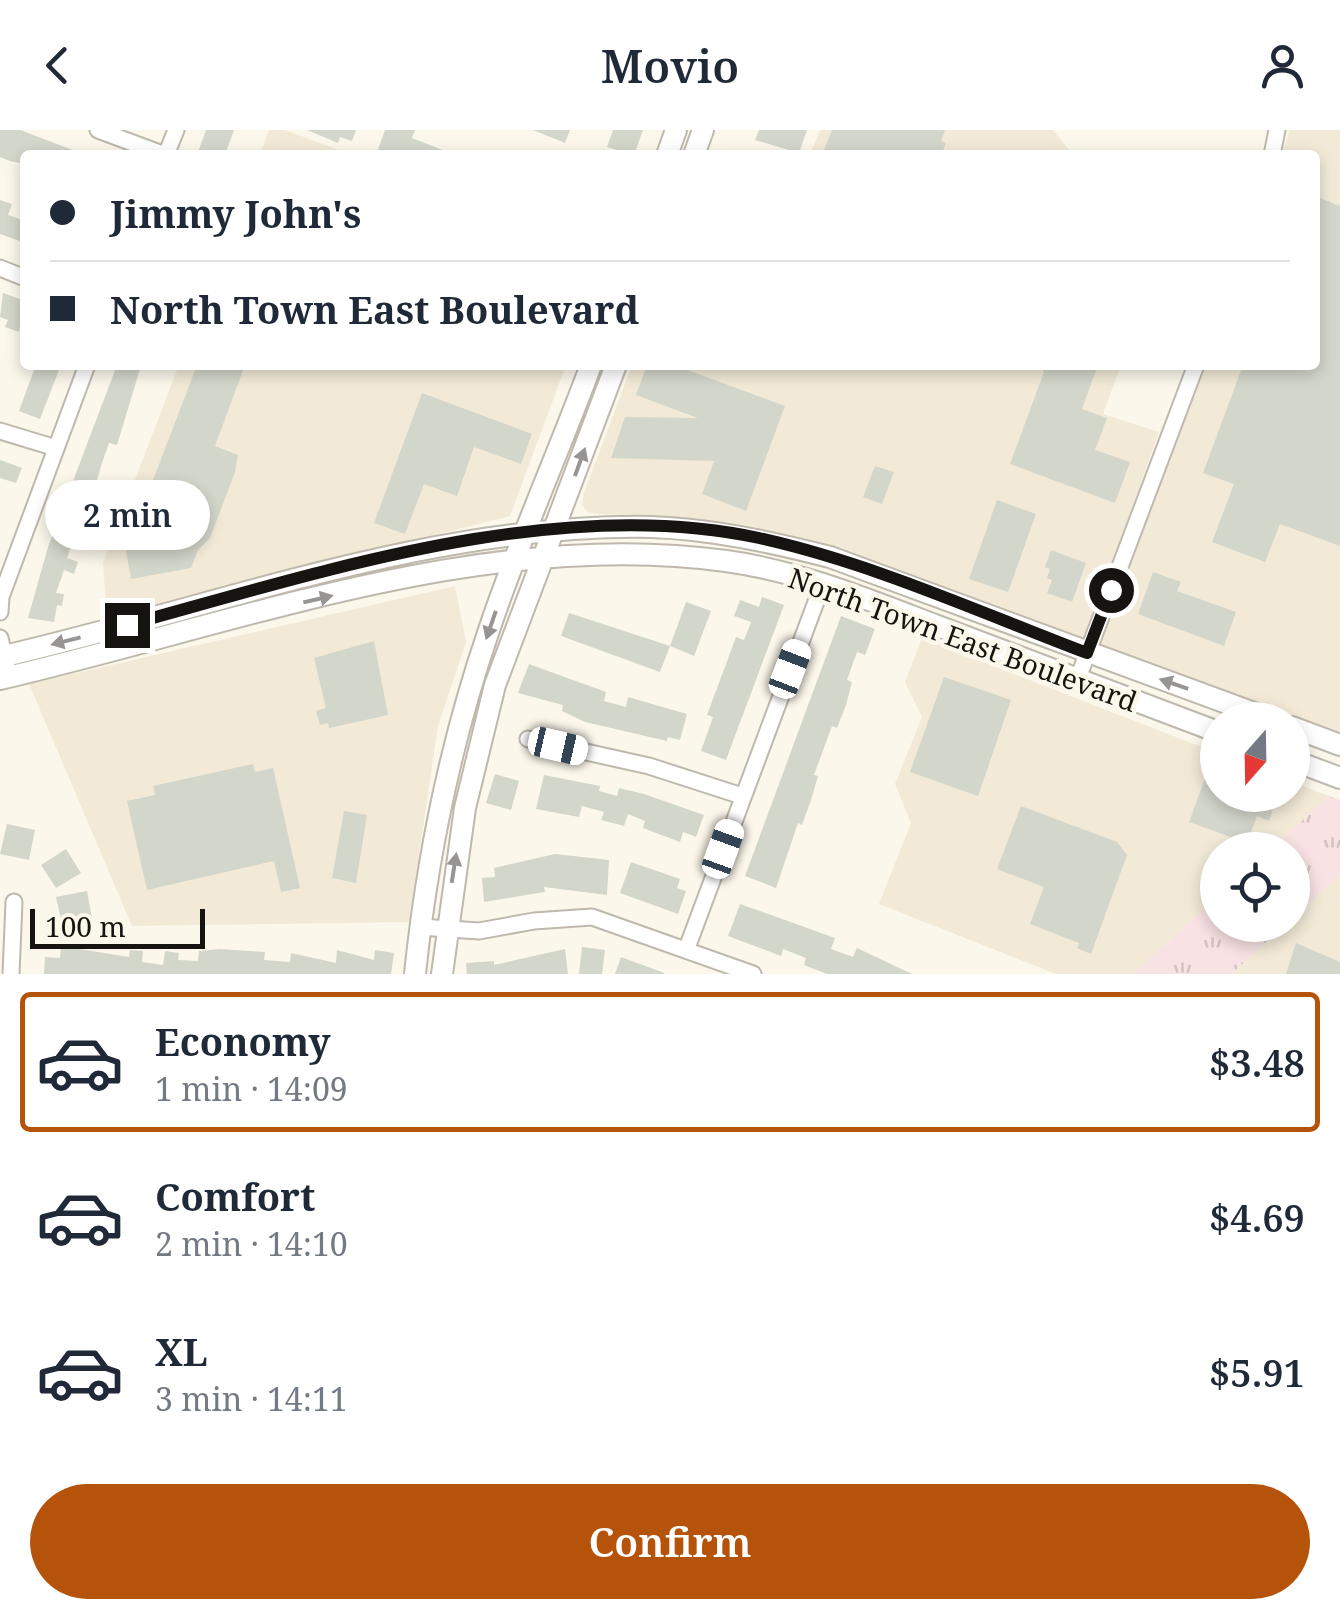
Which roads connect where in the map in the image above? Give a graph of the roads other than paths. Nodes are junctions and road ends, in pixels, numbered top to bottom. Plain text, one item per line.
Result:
1 (98, 130) edge
2 (152, 150) edge
3 (86, 370) edge
4 (589, 370) edge
5 (614, 370) edge
6 (1194, 370) edge
7 (0, 431) edge
8 (56, 448) junction
9 (555, 531) junction
10 (528, 532) junction
11 (728, 535) junction
12 (544, 554) junction
13 (515, 561) junction
14 (725, 561) junction
15 (350, 568) junction
16 (822, 583) junction
17 (356, 590) junction
18 (938, 596) junction
19 (228, 598) junction
20 (0, 612) edge
21 (234, 619) junction
22 (928, 622) junction
23 (1, 650) edge
24 (1087, 653) junction
25 (4, 678) edge
26 (1078, 678) junction
27 (1208, 696) junction
28 (1224, 702) edge
29 (1197, 724) junction
30 (1200, 725) edge
31 (1310, 734) edge
32 (528, 739) dead end
33 (1340, 745) edge
34 (465, 752) junction
35 (1310, 767) edge
36 (1340, 778) edge
37 (742, 796) junction
38 (14, 902) dead end
39 (420, 927) junction
40 (445, 929) junction
41 (686, 948) junction
42 (11, 974) edge
43 (416, 974) edge
44 (442, 974) edge
45 (753, 974) edge

1 - 2 street
3 - 8 street
4 - 10 main road
9 -> 5 main road
6 - 24 street
7 - 8 street
8 - 20 street
9 - 10 main road, North Town East Boulevard
9 - 11 main road, North Town East Boulevard
9 - 12 main road
10 - 13 main road
10 - 15 main road, North Town East Boulevard
11 - 14 main road
11 - 18 main road, North Town East Boulevard
12 - 13 main road, North Town East Boulevard
12 - 14 main road, North Town East Boulevard
12 - 34 main road
13 - 17 main road, North Town East Boulevard
13 -> 34 main road
14 - 16 main road, North Town East Boulevard
15 - 17 main road
15 - 19 main road, North Town East Boulevard
16 - 22 main road, North Town East Boulevard
16 - 37 street
21 -> 17 main road, North Town East Boulevard
18 - 22 main road
18 - 24 main road, North Town East Boulevard
19 - 21 main road
19 -> 23 main road, North Town East Boulevard
21 - 25 main road, North Town East Boulevard
22 - 26 main road, North Town East Boulevard
23 - 25 street
24 - 26 street
27 -> 24 main road, North Town East Boulevard
26 - 29 main road, North Town East Boulevard
27 - 28 main road, North Town East Boulevard
27 - 29 main road
29 - 30 main road, North Town East Boulevard
31 - 33 main road
32 - 37 street
34 - 39 main road
40 -> 34 main road
35 - 36 main road
37 - 41 street
38 - 42 street
39 - 40 street
39 - 43 main road
40 - 41 street
40 - 44 main road
41 - 45 street

